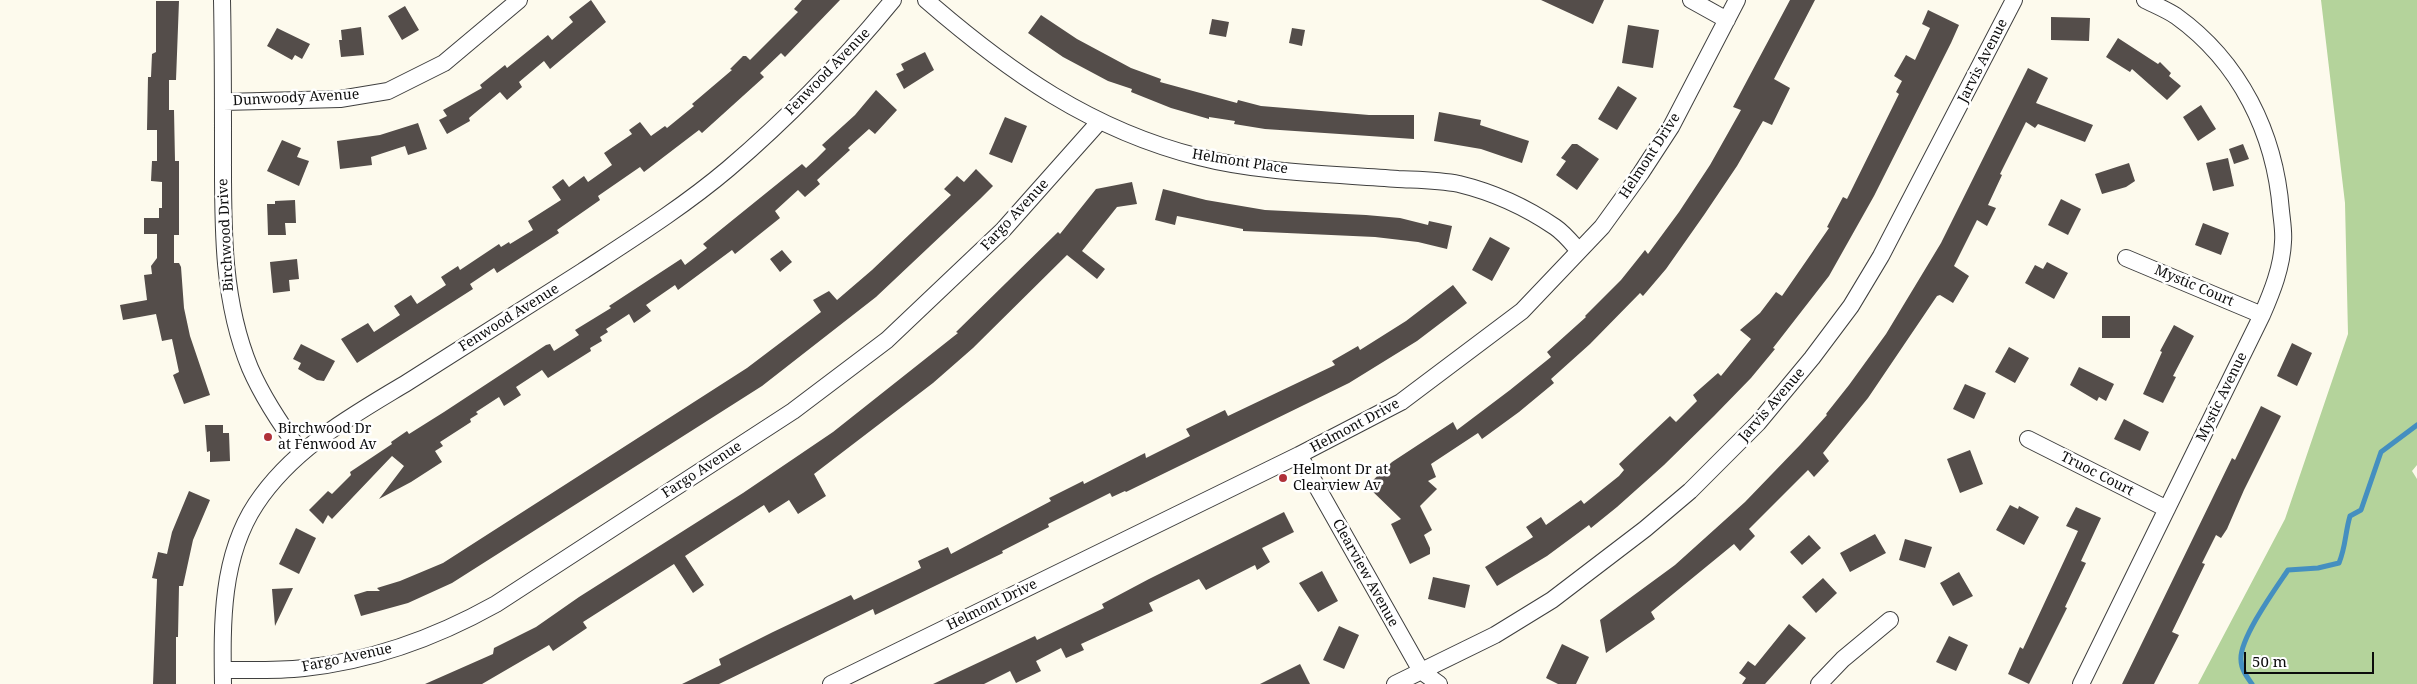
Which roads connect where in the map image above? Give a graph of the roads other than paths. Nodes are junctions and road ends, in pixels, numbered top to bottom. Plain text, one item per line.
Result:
1 (222, 0) edge
2 (519, 0) edge
3 (893, 0) edge
4 (926, 0) edge
5 (1692, 0) edge
6 (1737, 0) edge
7 (2014, 0) edge
8 (2145, 0) edge
9 (1727, 20) junction
10 (223, 102) junction
11 (1099, 122) junction
12 (1579, 251) junction
13 (2126, 258) dead end
14 (2262, 315) junction
15 (2028, 439) dead end
16 (300, 452) junction
17 (1299, 455) junction
18 (2167, 509) junction
19 (1890, 620) dead end
20 (1421, 671) junction
21 (223, 677) edge
22 (831, 684) edge
23 (1395, 684) edge
24 (1439, 684) edge
25 (1819, 684) edge
26 (2081, 684) edge

1 - 10 street, Birchwood Drive
2 - 10 street, Dunwoody Avenue
3 - 16 street, Fenwood Avenue
4 - 11 street, Helmont Place
5 - 9 street
6 - 9 street, Helmont Drive
7 - 20 street, Jarvis Avenue
8 - 14 street, Mystic Avenue
9 - 12 street, Helmont Drive
10 - 16 street, Birchwood Drive
11 - 12 street, Helmont Place
11 - 21 street, Fargo Avenue
12 - 17 street, Helmont Drive
13 - 14 street, Mystic Court
14 - 18 street, Mystic Avenue
15 - 18 street, Truoc Court
16 - 21 street, Fenwood Avenue
17 - 20 street, Clearview Avenue
17 - 22 street, Helmont Drive
18 - 26 street, Mystic Avenue
19 - 25 street
20 - 23 street, Jarvis Avenue
20 - 24 street, Clearview Avenue

